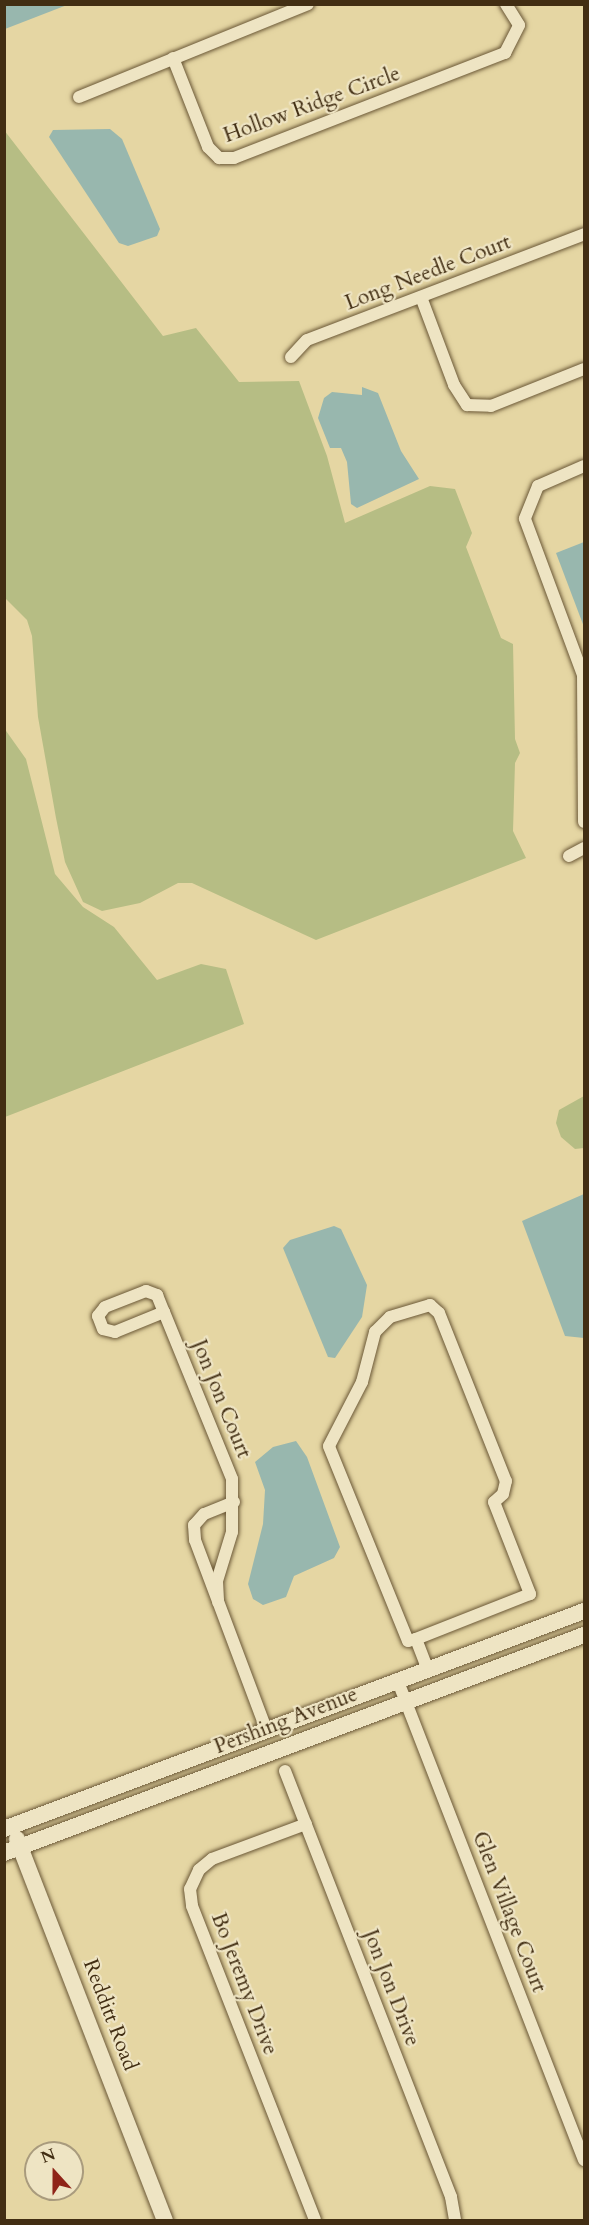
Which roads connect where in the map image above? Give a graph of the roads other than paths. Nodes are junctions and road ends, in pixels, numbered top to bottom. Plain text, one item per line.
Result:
1 (308, 4) edge
2 (506, 4) edge
3 (173, 58) junction
4 (79, 97) dead end
5 (585, 234) edge
6 (421, 297) junction
7 (291, 357) dead end
8 (585, 369) edge
9 (585, 466) edge
10 (583, 750) edge
11 (585, 822) edge
12 (585, 848) edge
13 (569, 856) dead end
14 (164, 1312) junction
15 (234, 1503) junction
16 (218, 1602) junction
17 (585, 1611) edge
18 (585, 1635) edge
19 (416, 1639) junction
20 (428, 1668) junction
21 (397, 1679) junction
22 (405, 1700) junction
23 (266, 1729) junction
24 (285, 1770) dead end
25 (306, 1824) junction
26 (8, 1828) edge
27 (12, 1850) edge
28 (585, 2160) edge
29 (165, 2220) edge
30 (315, 2220) edge
31 (455, 2220) edge

1 - 3 street
2 - 3 street, Hollow Ridge Circle
3 - 4 street
5 - 6 street, Long Needle Court
6 - 7 street, Long Needle Court
6 - 8 street
9 - 10 street
10 - 11 street
12 - 13 street
14 - 14 street, Jon Jon Court
14 - 15 street, Jon Jon Court
15 - 16 street, Jon Jon Court
15 - 16 street, Jon Jon Court
16 - 23 street, Jon Jon Court
17 - 20 street, Pershing Avenue
18 - 22 street, Pershing Avenue
19 - 19 street
19 - 20 street
20 - 21 street, Pershing Avenue
21 - 22 street, Glen Village Court
21 - 23 street, Pershing Avenue
22 - 27 street, Pershing Avenue
22 - 28 street, Glen Village Court
23 - 26 street, Pershing Avenue
24 - 25 street, Jon Jon Drive
25 - 30 street, Bo Jeremy Drive
25 - 31 street, Jon Jon Drive
26 - 27 street, Redditt Road
27 - 29 street, Redditt Road

